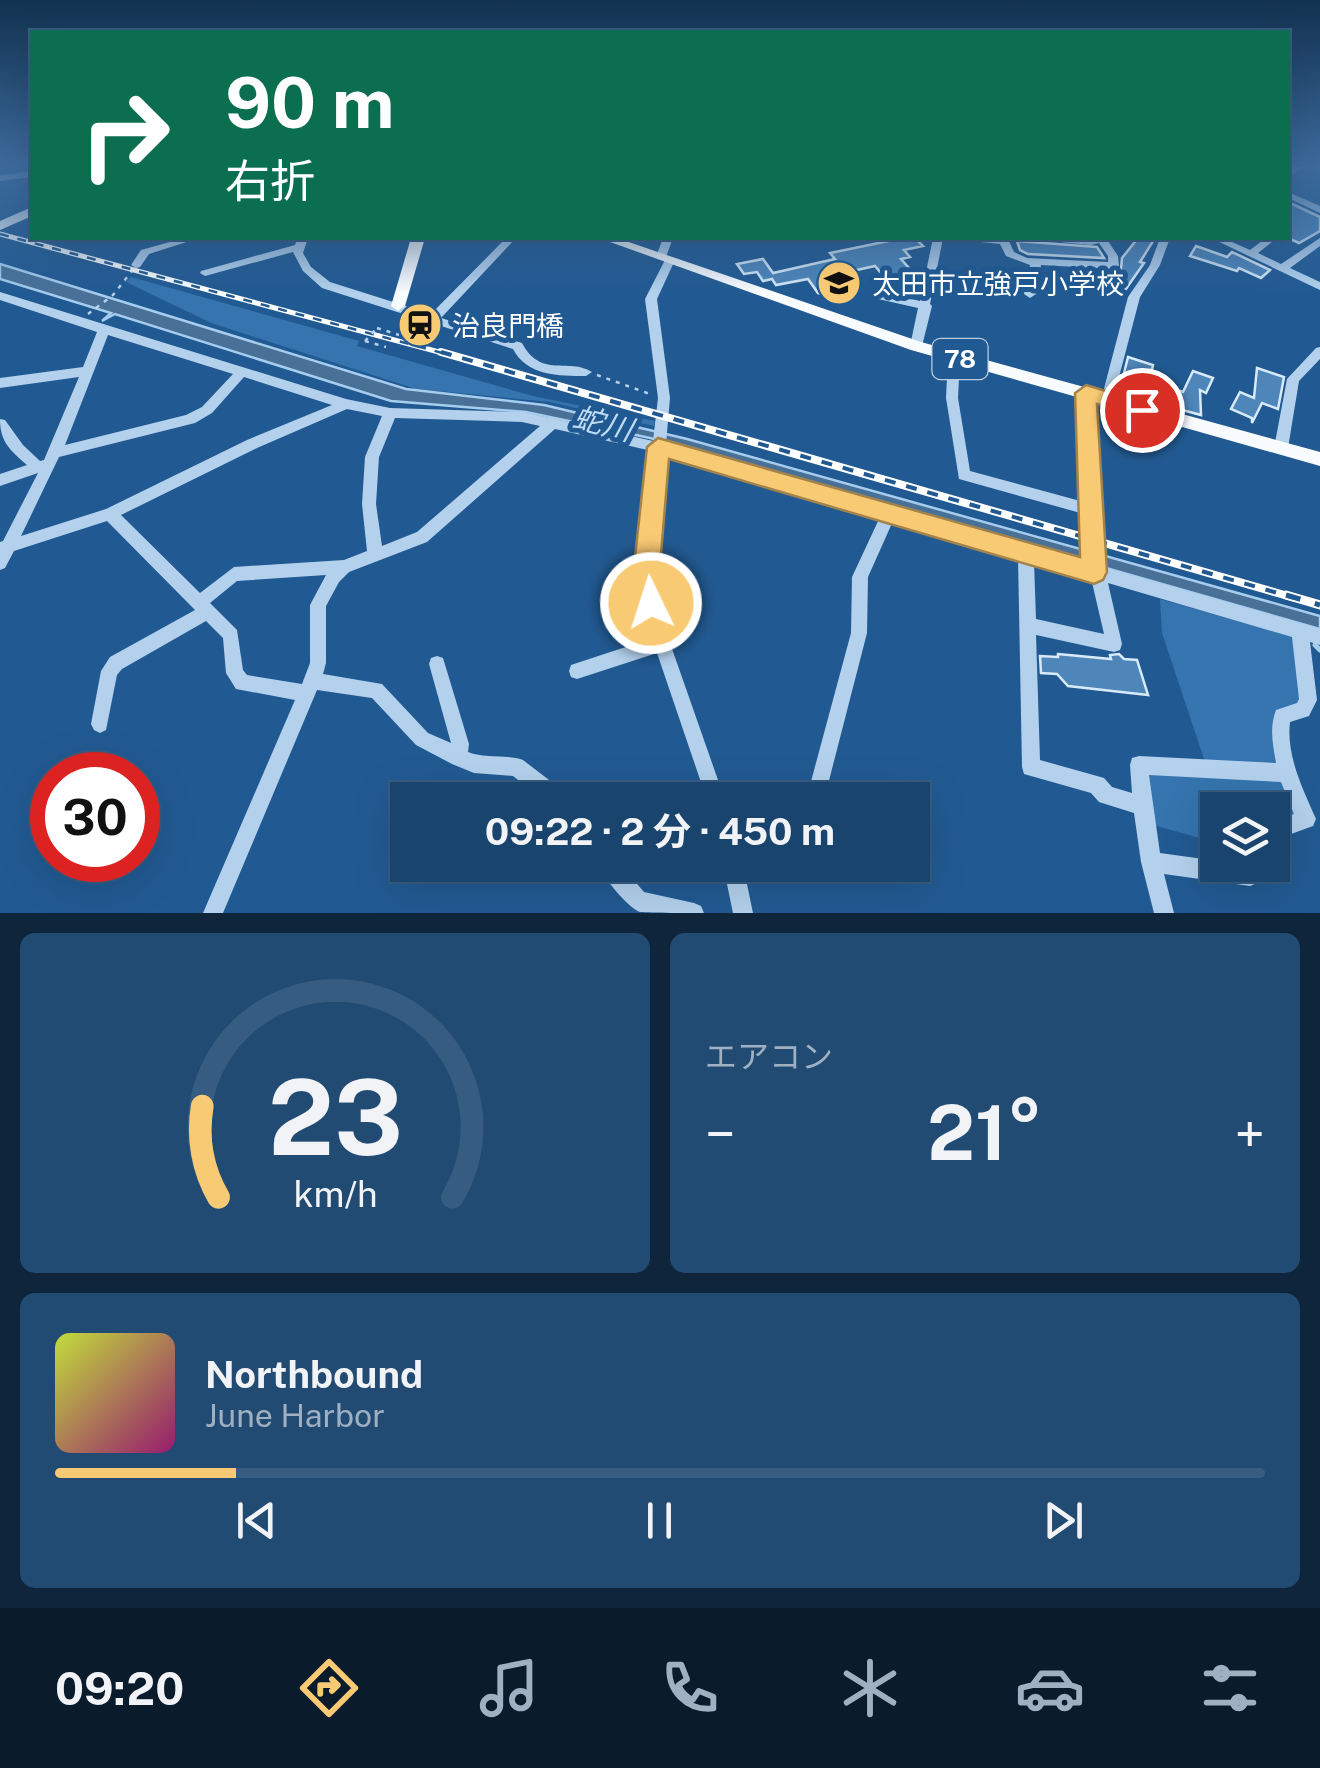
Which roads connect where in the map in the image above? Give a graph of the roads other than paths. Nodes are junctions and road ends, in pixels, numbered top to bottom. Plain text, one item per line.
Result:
1 (30, 213) edge
2 (0, 226) edge
3 (187, 240) edge
4 (417, 240) edge
5 (509, 240) edge
6 (612, 240) edge
7 (668, 240) edge
8 (938, 240) edge
9 (1007, 240) edge
10 (1105, 240) edge
11 (1163, 240) edge
12 (1222, 240) edge
13 (1235, 240) edge
14 (1269, 240) edge
15 (1320, 241) edge
16 (301, 242) edge
17 (1254, 251) junction
18 (666, 259) junction
19 (1036, 261) junction
20 (136, 265) road end
21 (1283, 268) junction
22 (205, 272) dead end
23 (1033, 278) junction
24 (1060, 284) dead end
25 (1320, 286) edge
26 (1030, 294) dead end
27 (0, 296) edge
28 (882, 296) dead end
29 (398, 306) junction
30 (926, 306) junction
31 (436, 317) junction
32 (104, 330) junction
33 (916, 346) junction
34 (1320, 351) edge
35 (954, 357) junction
36 (87, 370) junction
37 (586, 372) road end
38 (241, 373) junction
39 (0, 382) edge
40 (1086, 393) junction
41 (1108, 400) junction
42 (346, 404) junction
43 (390, 413) junction
44 (554, 422) junction
45 (0, 424) edge
46 (660, 439) junction
47 (1281, 448) junction
48 (1320, 458) edge
49 (47, 461) junction
50 (0, 480) edge
51 (1091, 510) junction
52 (889, 512) junction
53 (110, 514) junction
54 (4, 548) edge
55 (1026, 552) junction
56 (376, 554) junction
57 (0, 563) edge
58 (344, 567) junction
59 (1095, 571) junction
60 (204, 607) junction
61 (1027, 625) junction
62 (1300, 631) junction
63 (1320, 637) edge
64 (662, 642) junction
65 (437, 664) dead end
66 (577, 670) dead end
67 (309, 687) junction
68 (100, 724) dead end
69 (458, 758) junction
70 (1287, 773) junction
71 (536, 782) edge
72 (710, 782) edge
73 (821, 782) edge
74 (1142, 806) junction
75 (1290, 825) edge
76 (1152, 862) junction
77 (1200, 869) edge
78 (622, 882) edge
79 (737, 882) edge
80 (650, 909) edge
81 (213, 913) edge
82 (694, 913) edge
83 (743, 913) edge
84 (1164, 913) edge

1 - 2 main road
3 - 20 street
4 - 29 main road
5 - 31 street
6 - 18 main road, 78
7 - 18 street
8 - 30 street
9 - 19 street
10 - 19 street
11 - 41 street
12 - 17 street
13 - 17 street
14 - 17 street
15 - 21 street
16 - 22 street
16 - 29 street
17 - 21 street
18 - 33 main road, 78
18 - 46 street
19 - 23 street
21 - 25 street
23 - 24 street
23 - 26 street
27 - 32 street
28 - 30 street
29 - 31 street
30 - 33 street
31 - 37 street
32 - 36 street
32 - 38 street
33 - 35 main road, 78
34 - 47 street
35 - 40 main road, 78
35 - 51 street
36 - 39 street
36 - 49 street
38 - 42 street
38 - 49 street
40 - 41 main road, 78
40 - 51 street
41 - 47 main road, 78
42 - 43 street
42 - 53 street
43 - 44 street
43 - 56 street
44 - 46 street
44 - 56 street
45 - 49 street
46 - 52 street
46 - 64 street
47 - 48 main road, 78
49 - 50 street
49 - 54 street
51 - 59 street
52 - 55 street
52 - 73 street
53 - 54 street
53 - 60 street
54 - 57 street
55 - 59 street
55 - 61 street
56 - 58 street
58 - 60 street
58 - 67 street
59 - 61 street
59 - 62 street
60 - 67 street
60 - 68 street
61 - 74 street
62 - 63 street
62 - 70 street
64 - 66 street
64 - 72 street
65 - 69 street
67 - 69 street
67 - 81 street
69 - 71 street
70 - 74 street
70 - 75 street
74 - 76 street
76 - 77 street
76 - 84 street
78 - 80 street
79 - 83 street
80 - 82 street

